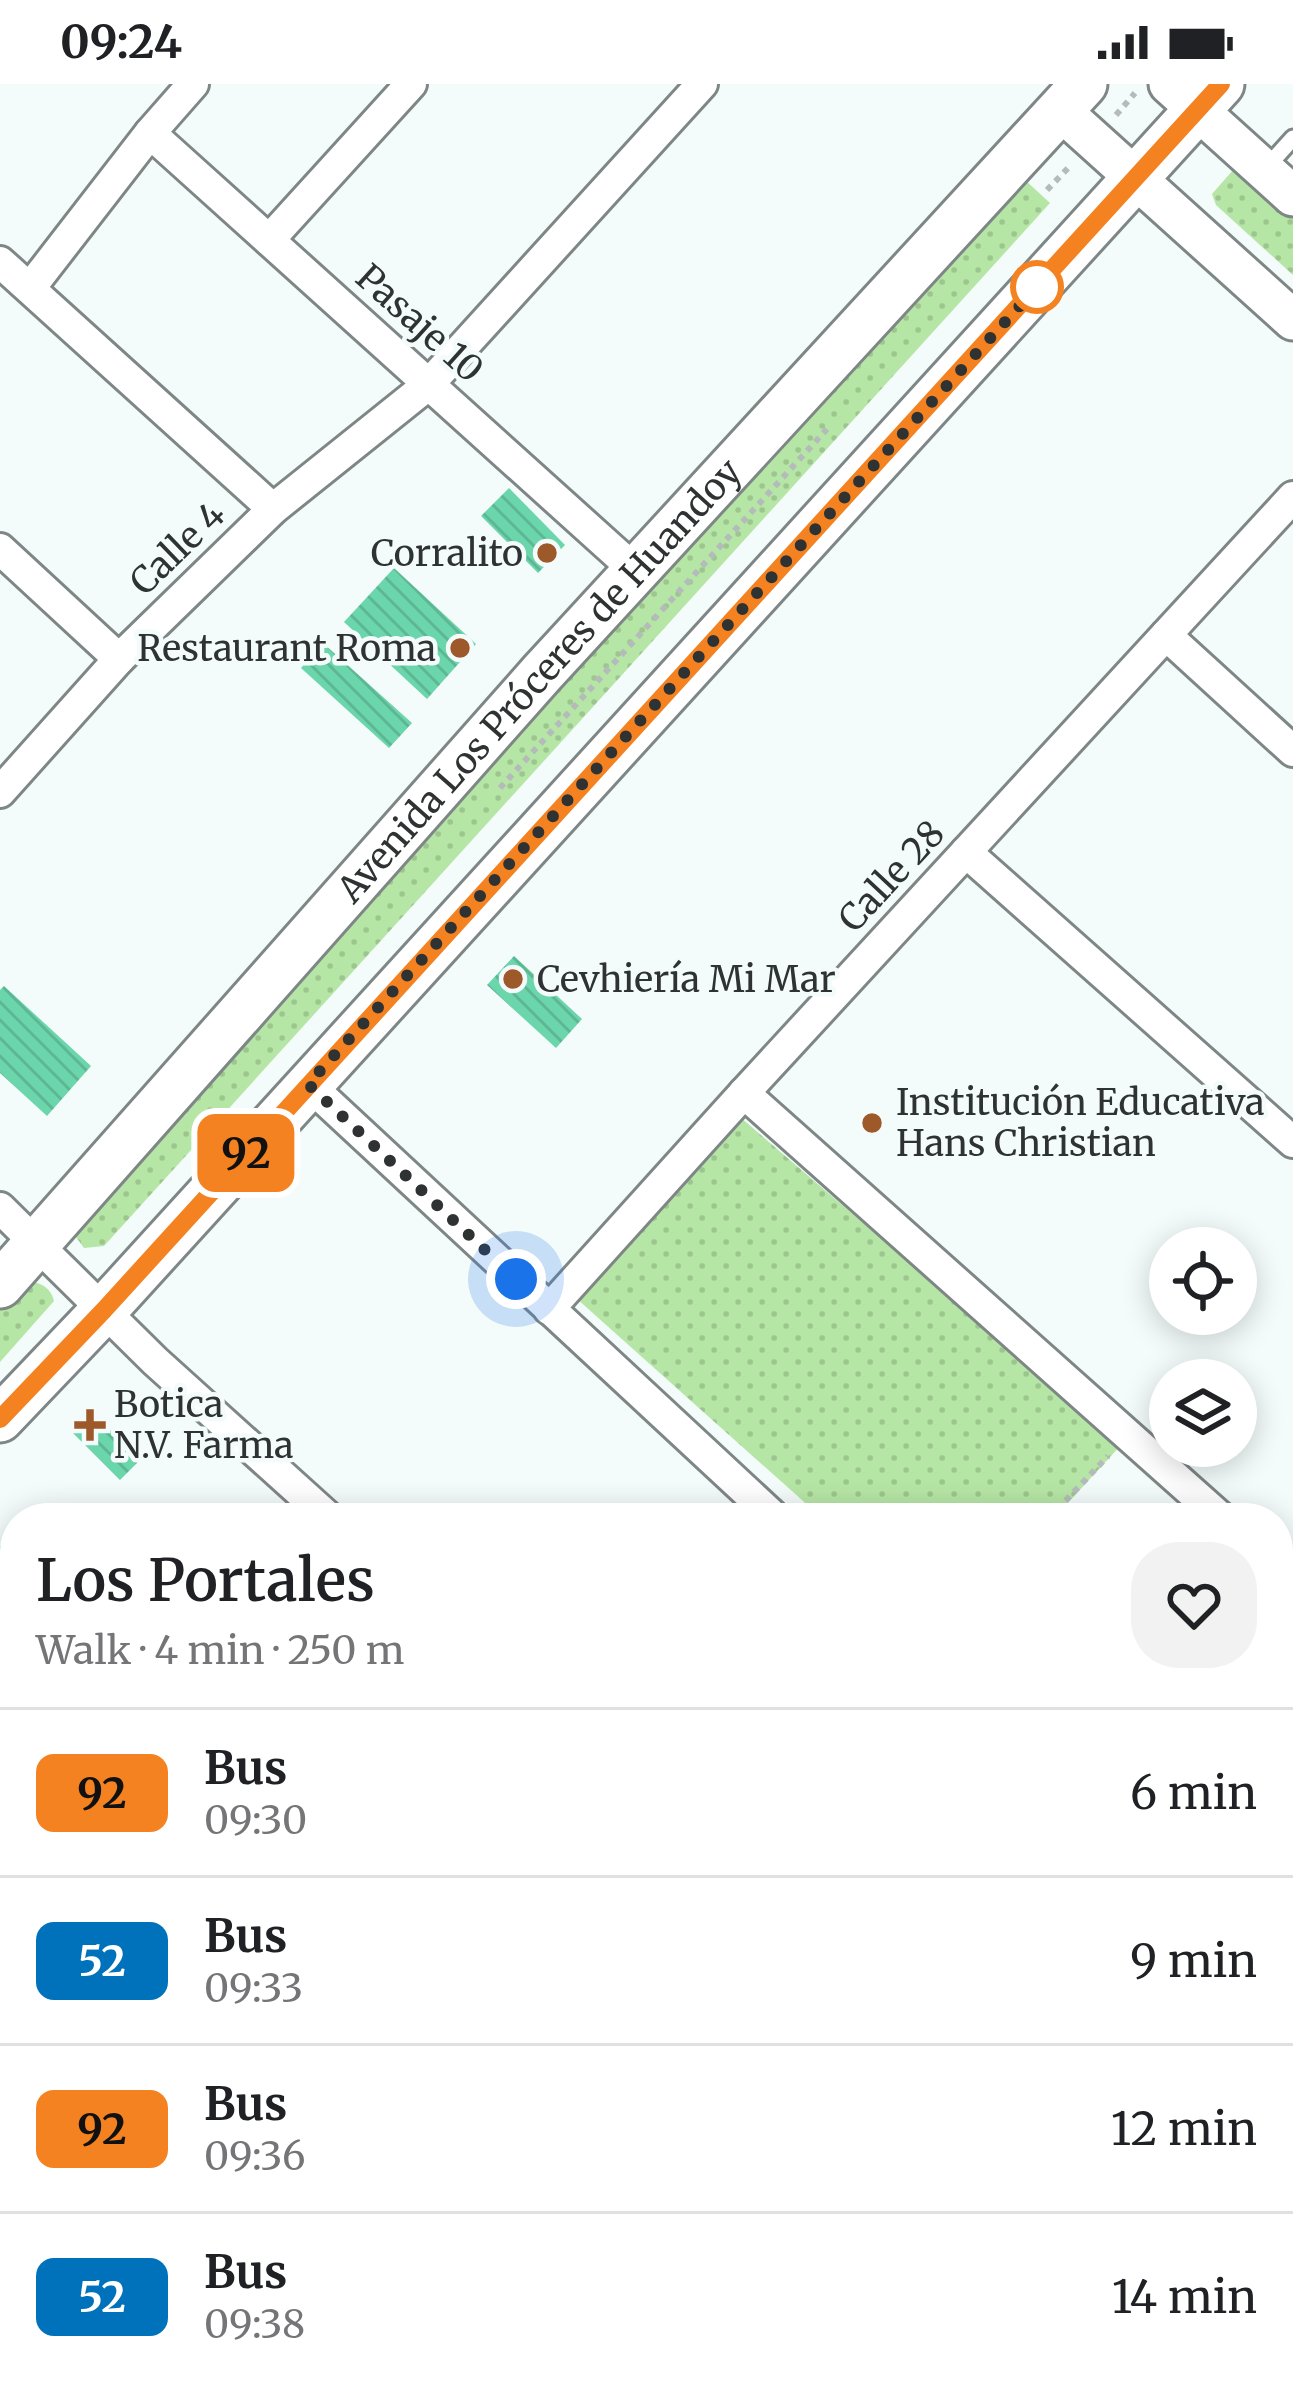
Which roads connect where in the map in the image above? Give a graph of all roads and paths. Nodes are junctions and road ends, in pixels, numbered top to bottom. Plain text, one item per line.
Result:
1 (193, 84) edge
2 (411, 84) edge
3 (701, 84) edge
4 (1143, 84) edge
5 (1196, 92) edge
6 (1079, 111) edge
7 (151, 133) junction
8 (1293, 138) edge
9 (1136, 176) junction
10 (1279, 183) edge
11 (1034, 205) dead end
12 (269, 240) junction
13 (0, 262) edge
14 (29, 288) junction
15 (1293, 320) edge
16 (429, 384) junction
17 (832, 424) dead end
18 (1293, 497) edge
19 (273, 509) junction
20 (0, 549) edge
21 (637, 571) junction
22 (1166, 635) junction
23 (119, 659) junction
24 (1293, 751) edge
25 (4, 780) edge
26 (499, 789) dead end
27 (966, 852) junction
28 (308, 1084) junction
29 (744, 1093) junction
30 (1293, 1142) edge
31 (0, 1208) edge
32 (13, 1267) edge
33 (549, 1309) junction
34 (104, 1310) junction
35 (0, 1419) edge
36 (1115, 1449) dead end
37 (312, 1503) edge
38 (759, 1503) edge
39 (1063, 1503) edge
40 (1204, 1503) edge

1 - 7 street
2 - 12 street
3 - 16 street, Calle 4
4 - 6 path
5 - 9 main road
5 - 10 street
6 - 9 street
6 - 11 path
6 - 21 main road, Avenida Los Próceres de Huandoy
7 - 12 street, Pasaje 10
7 - 14 street
8 - 10 lane
9 - 15 street
9 - 28 main road
12 - 16 street, Pasaje 10
13 - 14 street
14 - 19 street
16 - 19 street, Calle 4
16 - 21 street, Pasaje 10
17 - 26 path
18 - 22 street, Calle 28
19 - 23 street, Calle 4
20 - 23 street
21 - 32 main road, Avenida Los Próceres de Huandoy
22 - 24 street
22 - 27 street, Calle 28
23 - 25 street, Calle 4
27 - 29 street, Calle 28
27 - 30 street
28 - 33 street
28 - 34 main road
29 - 33 street, Calle 28
29 - 40 street
31 - 32 street
32 - 34 street
33 - 38 street
34 - 35 main road
34 - 37 street
36 - 39 path

